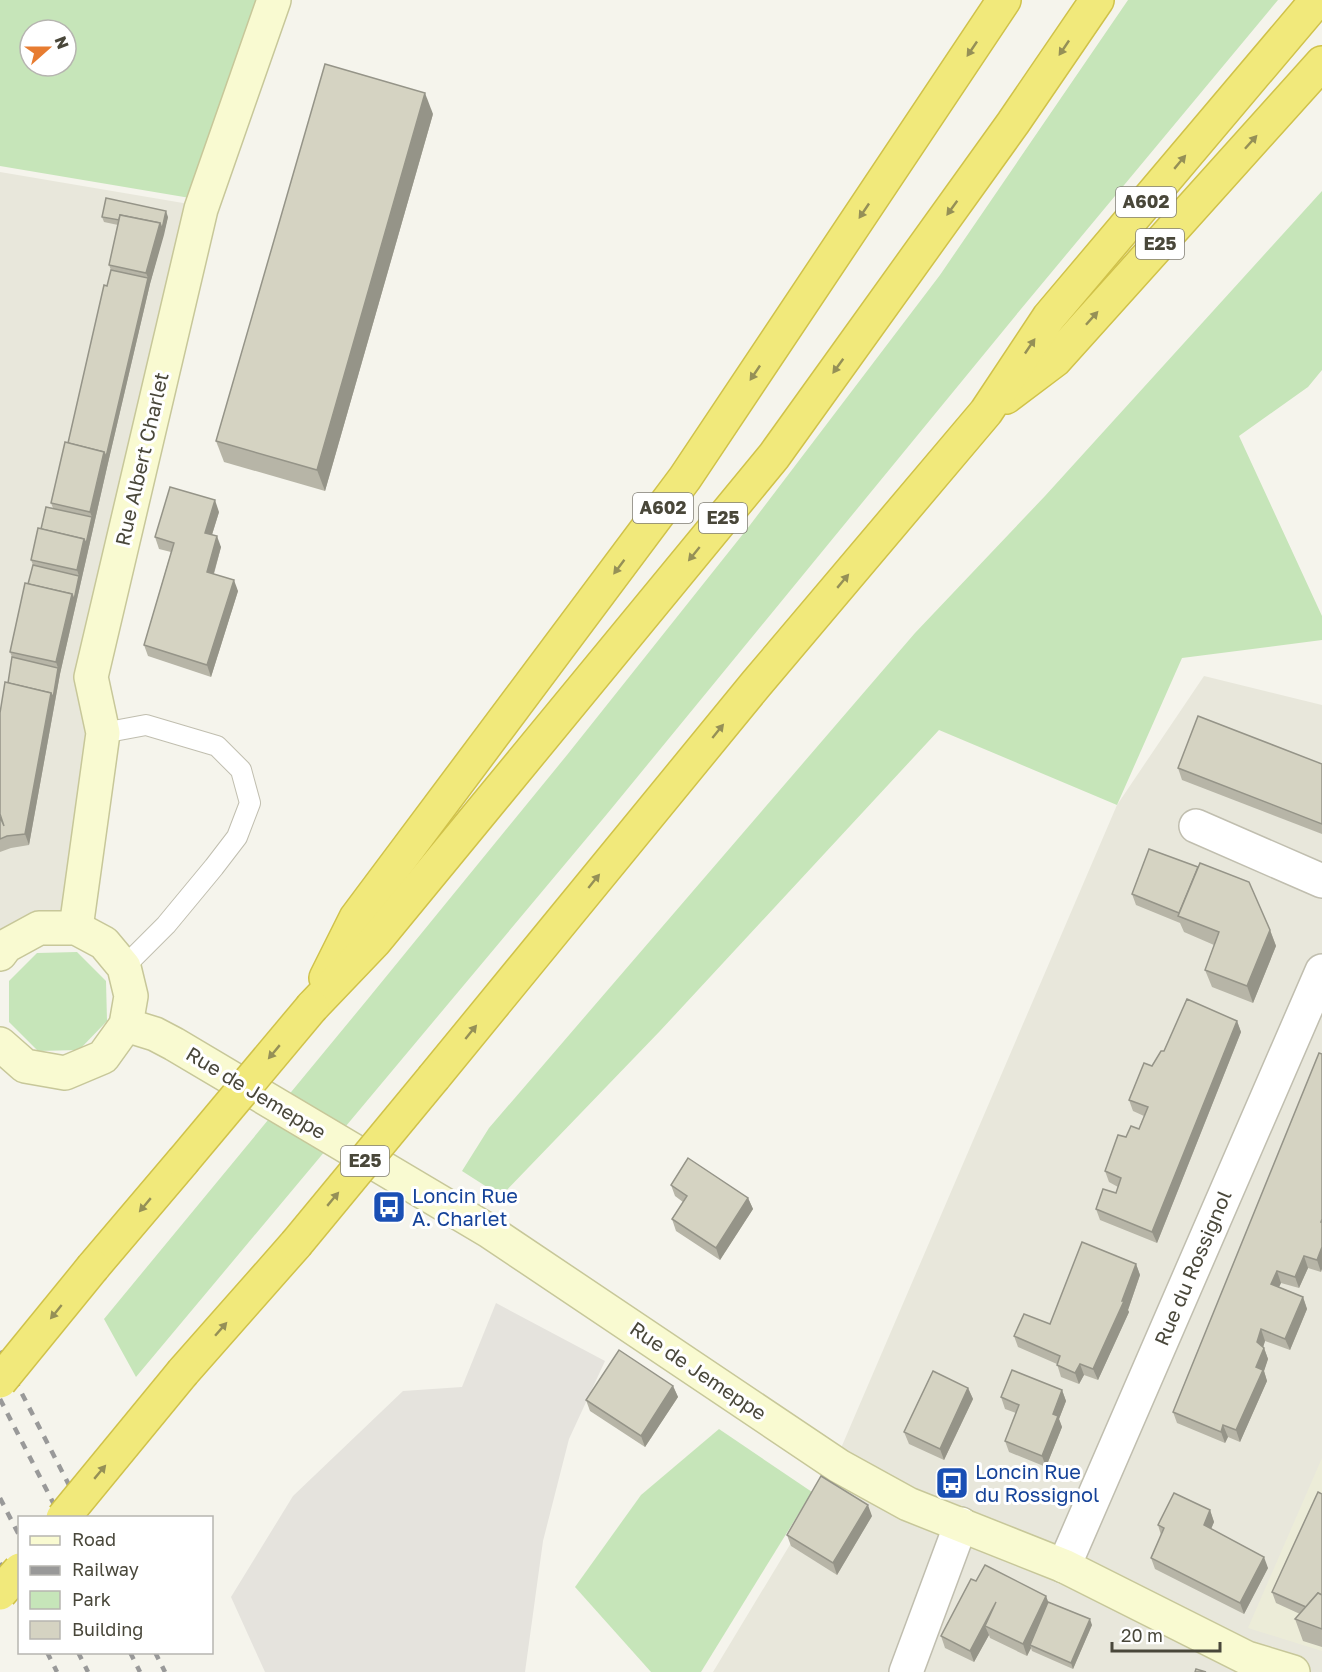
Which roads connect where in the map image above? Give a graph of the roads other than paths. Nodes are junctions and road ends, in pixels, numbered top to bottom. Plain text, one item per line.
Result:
1 (274, 0) edge
2 (1004, 0) edge
3 (1097, 0) edge
4 (1317, 0) edge
5 (1322, 63) edge
6 (986, 412) junction
7 (103, 733) junction
8 (1196, 826) dead end
9 (1322, 881) edge
10 (76, 928) junction
11 (2, 947) edge
12 (124, 968) junction
13 (1322, 970) edge
14 (312, 1007) junction
15 (126, 1025) junction
16 (0, 1044) edge
17 (0, 1381) edge
18 (65, 1516) edge
19 (961, 1524) junction
20 (1064, 1566) junction
21 (18, 1572) edge
22 (0, 1593) edge
23 (1246, 1665) edge
24 (906, 1672) edge
25 (1293, 1672) edge

1 - 7 street, Rue Albert Charlet
2 -> 14 highway, A602
3 -> 14 highway, E25
6 -> 4 highway, A602
6 -> 5 highway, E25
18 -> 6 highway, E25, bridge
7 - 10 street, Rue Albert Charlet
7 - 12 lane
8 - 9 street
10 - 11 street
10 - 12 street
12 - 15 street
13 - 20 street, Rue du Rossignol
14 -> 17 highway, E25, bridge
15 - 16 street
15 - 19 street, Rue de Jemeppe
19 - 20 street, Rue de Jemeppe
19 - 24 street
20 - 23 street, Rue de Jemeppe
21 - 22 highway, bridge
23 - 25 street, Rue de Jemeppe

